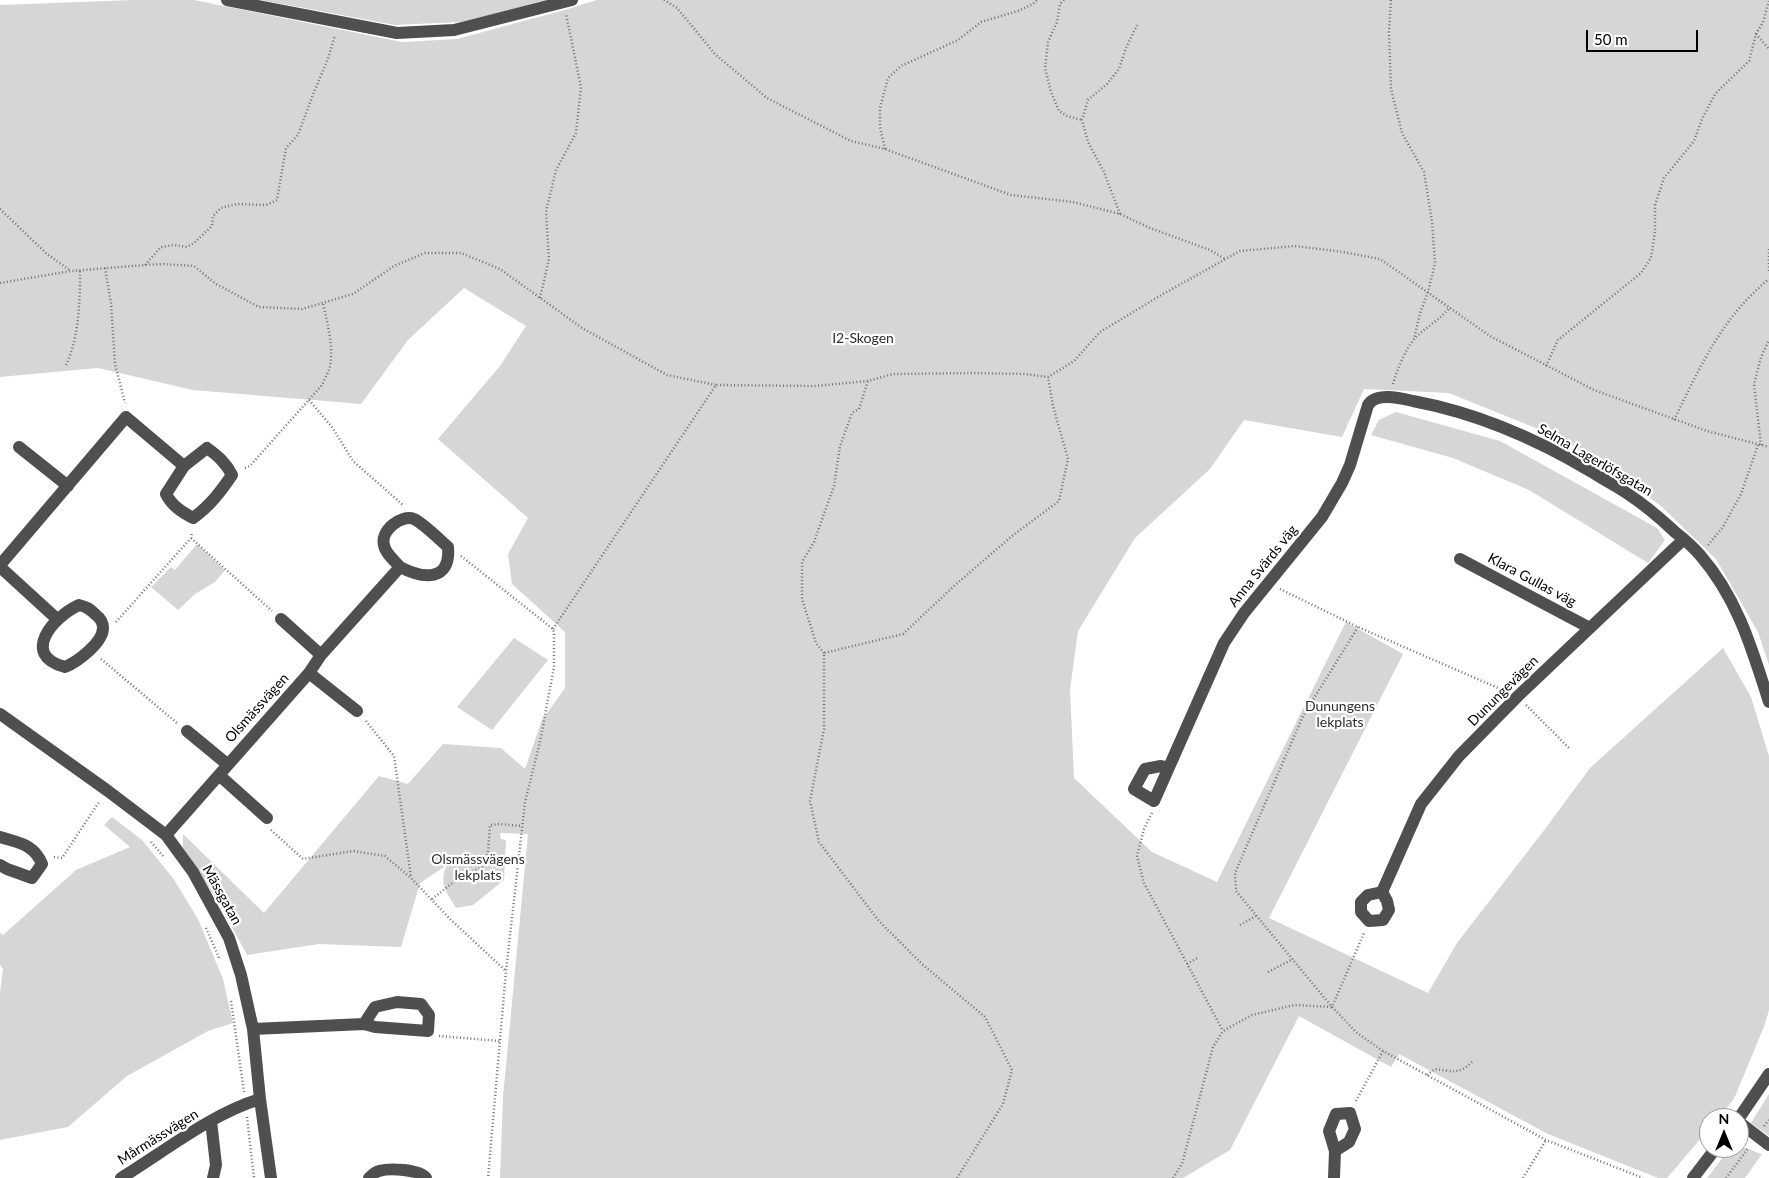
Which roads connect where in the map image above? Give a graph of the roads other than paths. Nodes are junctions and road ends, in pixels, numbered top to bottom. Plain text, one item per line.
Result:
1 (227, 0) edge
2 (568, 1) edge
3 (1390, 397) joint
4 (19, 448) dead end
5 (184, 466) junction
6 (68, 486) junction
7 (1684, 540) junction
8 (1460, 559) dead end
9 (0, 566) edge
10 (400, 567) junction
11 (57, 619) junction
12 (281, 619) road end
13 (1590, 628) junction
14 (321, 655) junction
15 (309, 673) junction
16 (1769, 702) edge
17 (357, 711) road end
18 (0, 714) edge
19 (187, 731) road end
20 (227, 764) junction
21 (1168, 768) junction
22 (219, 775) junction
23 (267, 818) road end
24 (166, 835) junction
25 (0, 837) edge
26 (0, 865) edge
27 (1382, 892) junction
28 (364, 1024) junction
29 (253, 1028) junction
30 (1769, 1074) edge
31 (260, 1099) junction
32 (1746, 1108) edge
33 (211, 1121) junction
34 (1749, 1131) edge
35 (1769, 1145) edge
36 (1335, 1151) junction
37 (1708, 1158) edge
38 (121, 1178) edge
39 (213, 1178) edge
40 (271, 1178) edge
41 (369, 1178) edge
42 (426, 1178) edge
43 (1334, 1178) edge
44 (1693, 1178) edge

1 - 2 street
3 - 7 street, Selma Lagerlöfsgatan
3 - 21 street, Anna Svärds väg
4 - 6 street
5 - 5 street
5 - 6 street
6 - 9 street
7 - 13 street, Dunungevägen
7 - 16 street, Selma Lagerlöfsgatan
8 - 13 street, Klara Gullas väg
9 - 11 street
10 - 10 street
10 - 14 street, Olsmässvägen
11 - 11 street
12 - 14 street
13 - 27 street, Dunungevägen
14 - 15 street, Olsmässvägen
15 - 17 street, Olsmässvägen
15 - 20 street, Olsmässvägen
18 - 24 street, Mässgatan
19 - 20 street, Olsmässvägen
20 - 22 street, Olsmässvägen
21 - 21 street, Anna Svärds väg
22 - 23 street
22 - 24 street, Olsmässvägen
24 - 29 street, Mässgatan
25 - 26 street
27 - 27 street
28 - 28 street
28 - 29 street
29 - 31 street, Mässgatan
30 - 32 street
31 - 33 street, Mårmässvägen
31 - 40 street, Mässgatan
33 - 38 street, Mårmässvägen
33 - 39 street, Mårmässvägen
34 - 35 street
36 - 36 street
36 - 43 street
37 - 44 street
41 - 42 street

